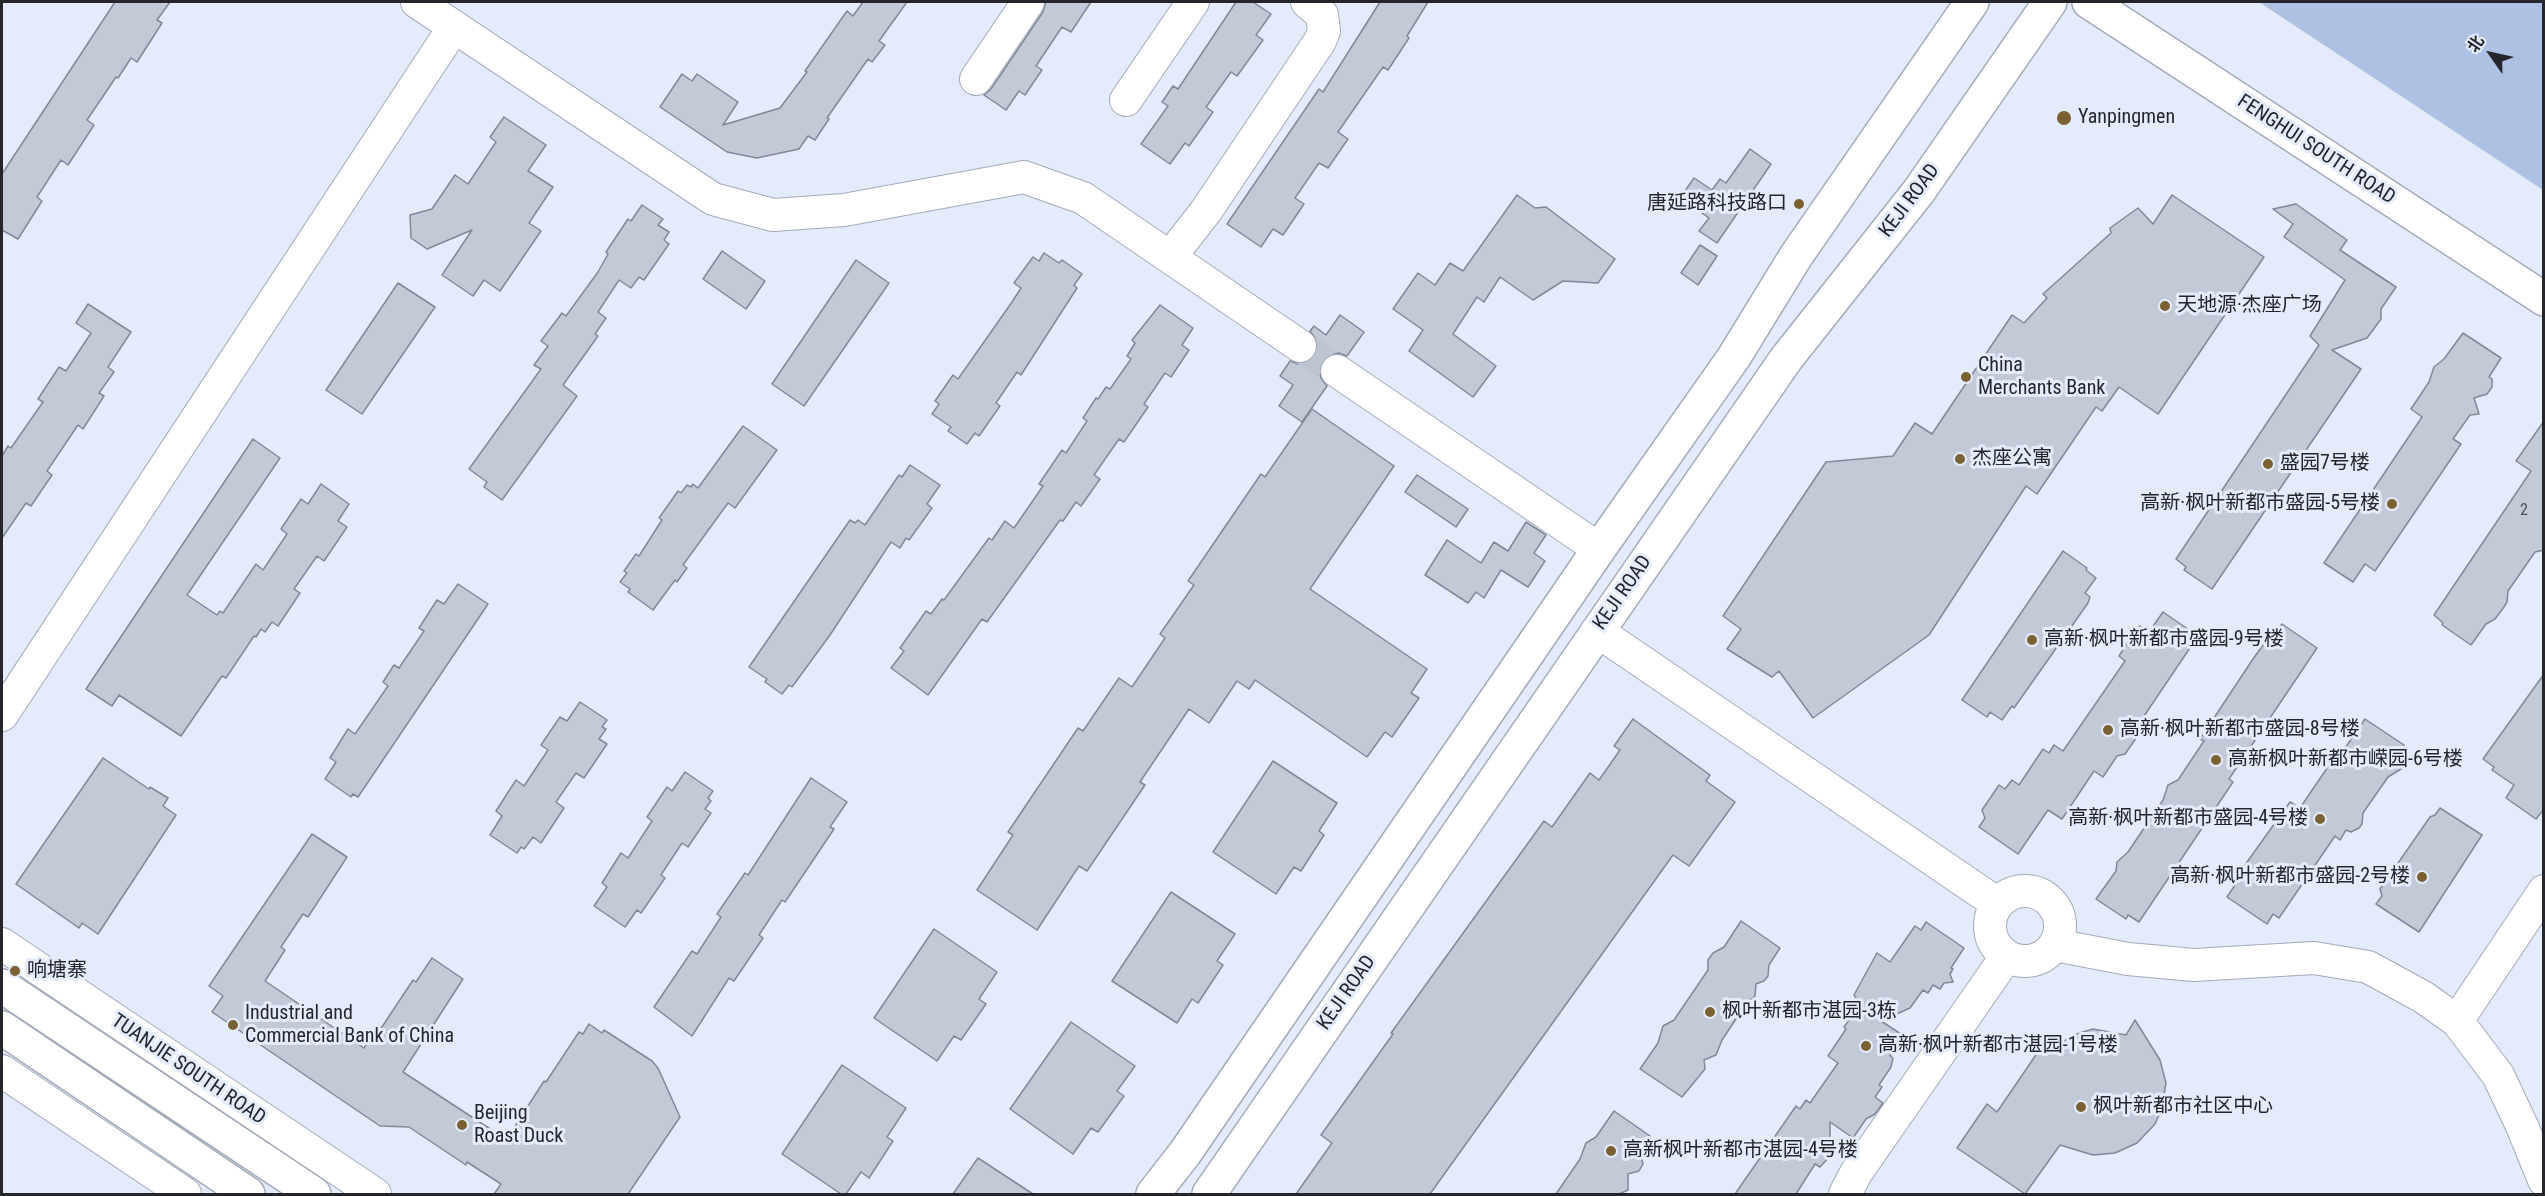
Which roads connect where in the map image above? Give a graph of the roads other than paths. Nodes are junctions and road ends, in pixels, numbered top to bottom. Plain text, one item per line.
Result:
1 (417, 2) edge
2 (1028, 2) edge
3 (1192, 2) edge
4 (1307, 2) edge
5 (1972, 2) edge
6 (2050, 2) edge
7 (2096, 3) edge
8 (454, 27) junction
9 (976, 79) dead end
10 (1126, 100) dead end
11 (1170, 257) junction
12 (2544, 299) edge
13 (1300, 346) tunnel mouth
14 (1337, 371) tunnel mouth
15 (1599, 549) junction
16 (1597, 631) junction
17 (2, 715) edge
18 (2544, 891) edge
19 (1998, 904) junction
20 (2, 944) edge
21 (2055, 945) junction
22 (2006, 957) junction
23 (2, 986) edge
24 (2457, 1021) junction
25 (2, 1028) edge
26 (2, 1071) edge
27 (2544, 1180) edge
28 (185, 1194) edge
29 (248, 1194) edge
30 (314, 1194) edge
31 (375, 1194) edge
32 (1153, 1194) edge
33 (1209, 1194) edge
34 (1845, 1194) edge

1 - 8 street
2 - 9 street
3 - 10 street
4 - 11 street
5 - 15 main road
6 - 16 main road, KEJI ROAD
7 - 12 main road, FENGHUI SOUTH ROAD
8 - 11 street
8 - 17 street
11 - 13 street
14 - 15 street
15 - 32 main road
16 - 19 street
16 - 33 main road, KEJI ROAD
18 - 24 street
19 - 21 street
19 - 22 street
20 - 31 street, TUANJIE SOUTH ROAD
21 - 22 street
21 - 24 street
22 - 34 street
23 - 30 main road, TUANJIE SOUTH ROAD
24 - 27 street
25 - 29 main road
26 - 28 street

